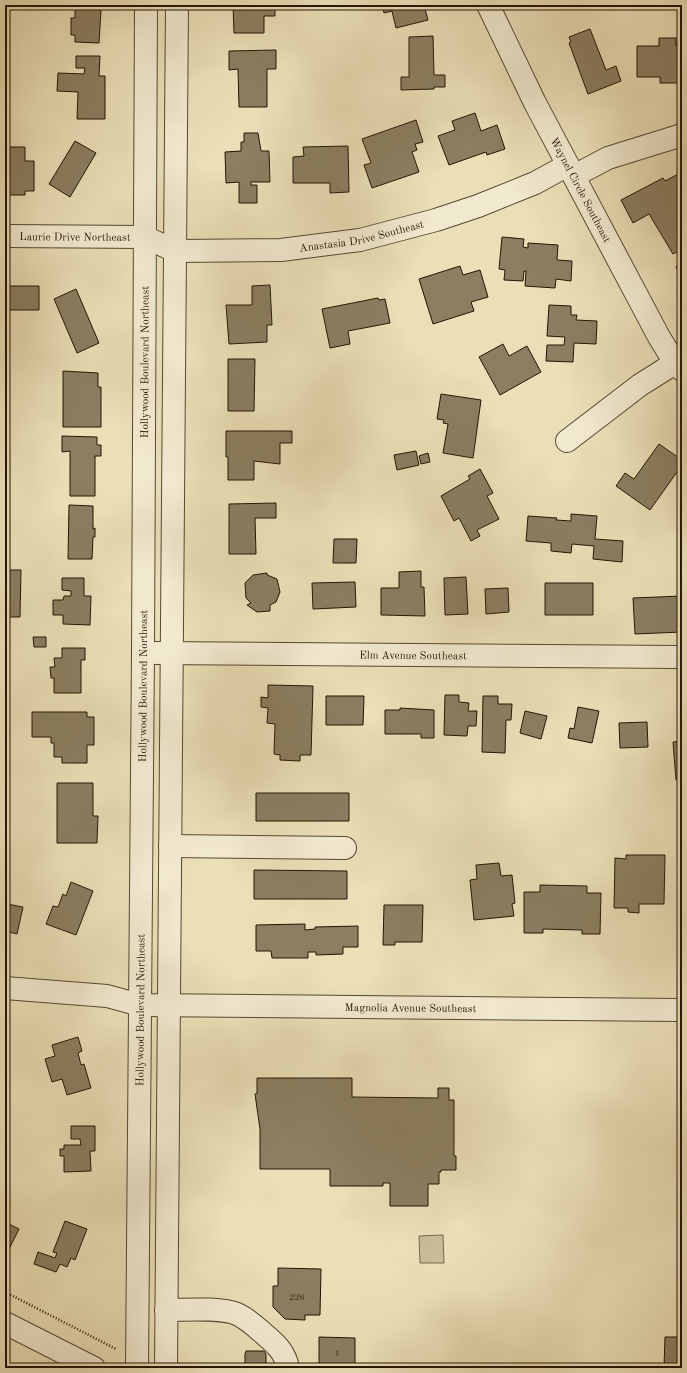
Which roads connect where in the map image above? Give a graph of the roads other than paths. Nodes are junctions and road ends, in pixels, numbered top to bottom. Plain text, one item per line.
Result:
1 (146, 5) edge
2 (177, 5) edge
3 (488, 5) edge
4 (682, 135) edge
5 (571, 170) junction
6 (5, 236) edge
7 (145, 237) junction
8 (175, 251) junction
9 (678, 367) edge
10 (567, 441) dead end
11 (143, 653) junction
12 (171, 653) junction
13 (682, 657) edge
14 (170, 846) junction
15 (345, 848) dead end
16 (5, 988) edge
17 (140, 1006) junction
18 (169, 1006) junction
19 (682, 1010) edge
20 (166, 1310) junction
21 (5, 1322) edge
22 (137, 1363) edge
23 (94, 1368) edge
24 (166, 1368) edge
25 (288, 1368) edge

1 - 7 street, Hollywood Boulevard Northeast
2 - 8 street
3 - 5 street, Waynel Circle Southeast
4 - 5 street, Anastasia Drive Southeast
5 - 8 street, Anastasia Drive Southeast
5 - 9 street, Waynel Circle Southeast
6 - 7 street, Laurie Drive Northeast
7 - 8 street, Anastasia Drive Southeast
7 - 11 street, Hollywood Boulevard Northeast
8 - 12 street
9 - 10 street
11 - 12 street, Elm Avenue Southeast
11 - 17 street, Hollywood Boulevard Northeast
12 - 13 street, Elm Avenue Southeast
12 - 14 street
14 - 15 street
14 - 18 street
16 - 17 street, Magnolia Avenue Southeast
17 - 18 street, Magnolia Avenue Southeast
17 - 22 street, Hollywood Boulevard Northeast
18 - 19 street, Magnolia Avenue Southeast
18 - 20 street
20 - 24 street
20 - 25 street
21 - 23 street

